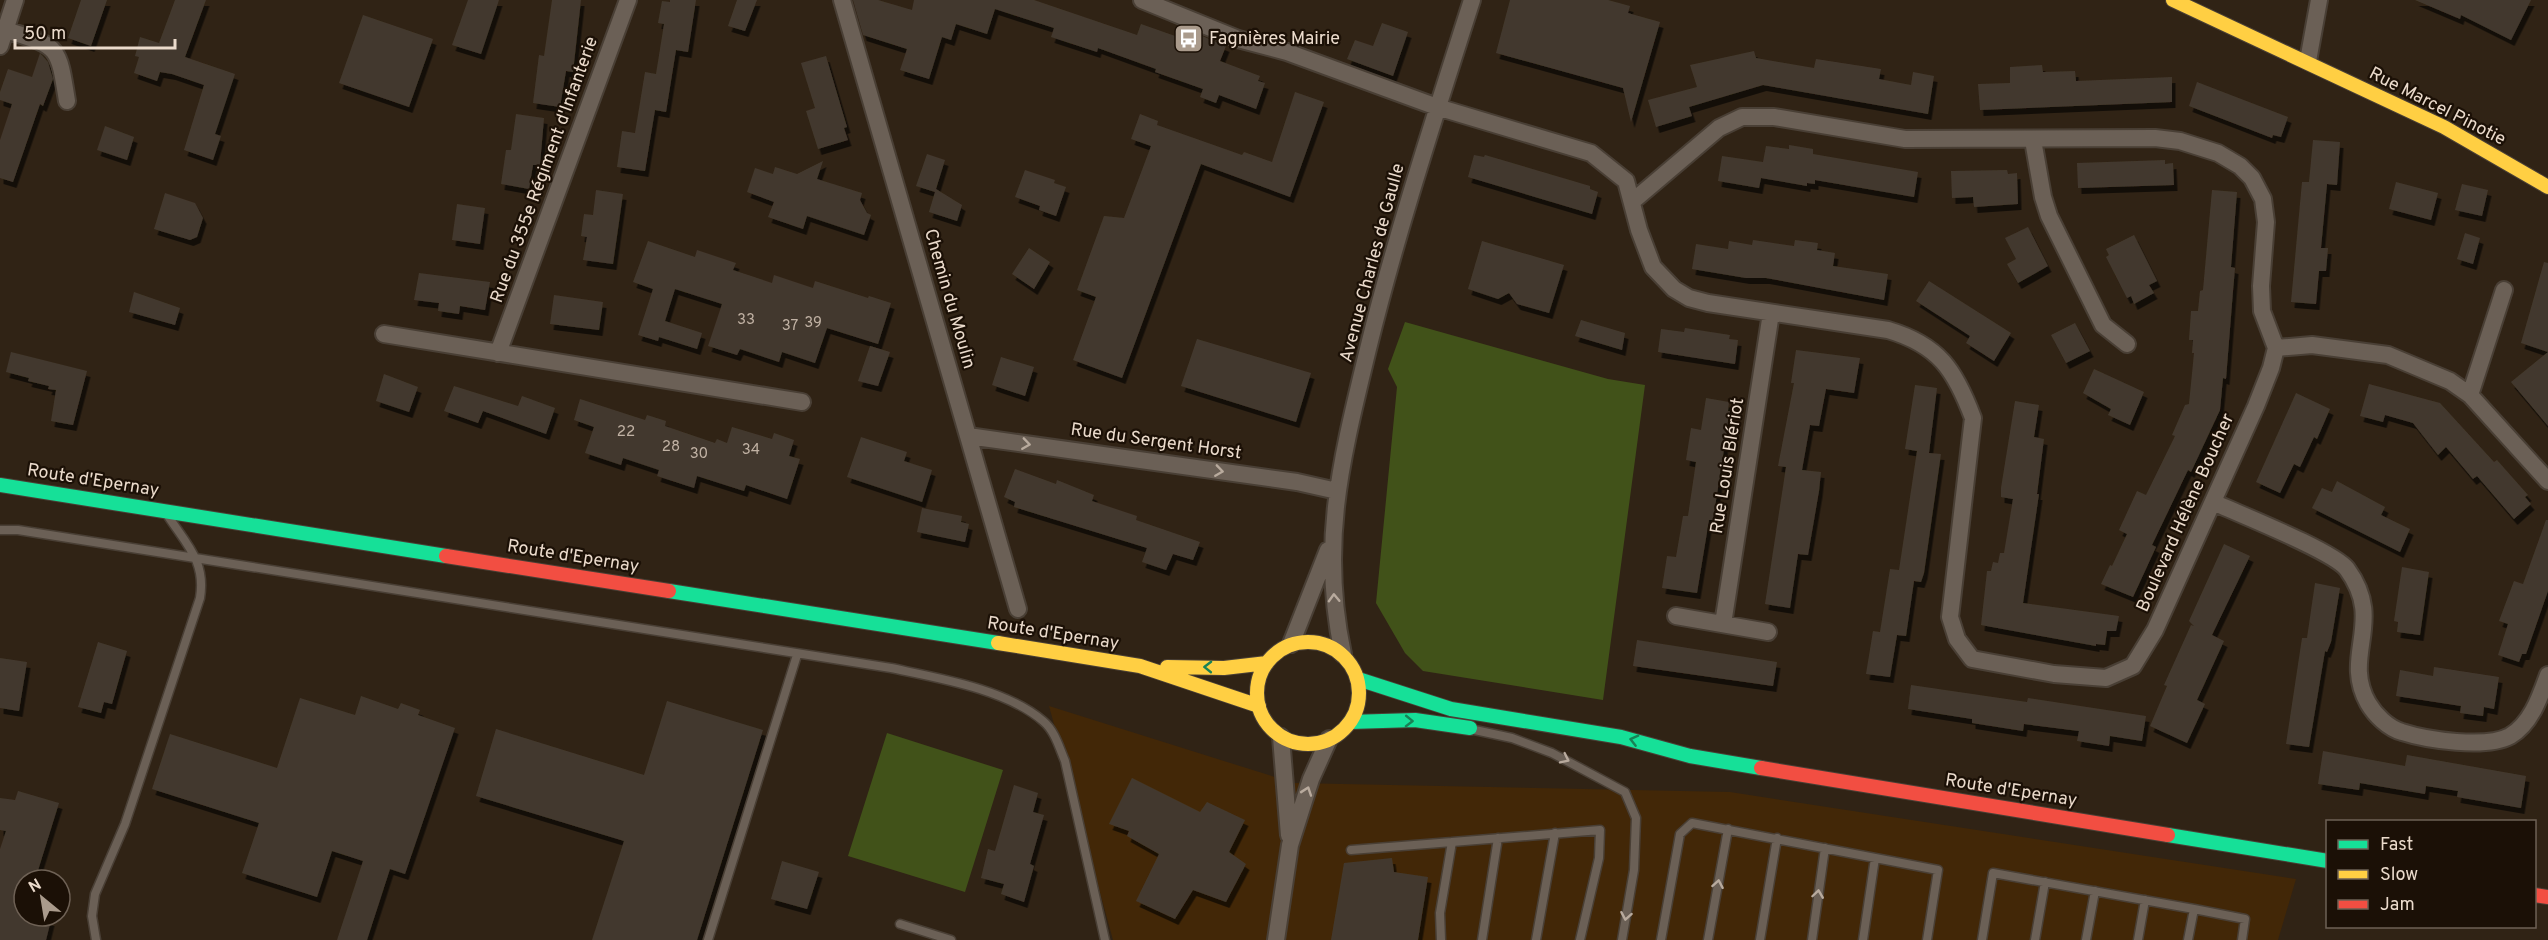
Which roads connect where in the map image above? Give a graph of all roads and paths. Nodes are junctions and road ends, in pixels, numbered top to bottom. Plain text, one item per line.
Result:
1 (15, 0) edge
2 (628, 0) edge
3 (842, 0) edge
4 (1142, 0) edge
5 (1472, 0) edge
6 (2173, 0) edge
7 (2319, 0) edge
8 (6, 30) junction
9 (0, 46) edge
10 (2308, 61) junction
11 (67, 101) dead end
12 (1437, 107) junction
13 (2033, 140) junction
14 (2548, 187) edge
15 (1632, 201) junction
16 (2504, 290) dead end
17 (1771, 313) junction
18 (384, 334) dead end
19 (2127, 344) dead end
20 (2276, 348) junction
21 (498, 353) junction
22 (2470, 395) junction
23 (802, 402) dead end
24 (968, 436) junction
25 (2548, 481) edge
26 (0, 485) edge
27 (1337, 491) junction
28 (2213, 502) junction
29 (165, 510) junction
30 (0, 530) edge
31 (1331, 541) junction
32 (196, 558) junction
33 (1018, 609) dead end
34 (1676, 616) dead end
35 (1723, 624) junction
36 (1768, 632) dead end
37 (1291, 644) junction
38 (1343, 654) junction
39 (797, 655) junction
40 (1267, 663) junction
41 (1140, 666) junction
42 (2548, 675) edge
43 (1358, 680) junction
44 (1259, 706) junction
45 (1350, 722) junction
46 (1449, 724) junction
47 (1281, 737) junction
48 (1329, 739) junction
49 (1568, 743) dead end
50 (1614, 750) dead end
51 (1690, 756) junction
52 (1728, 829) junction
53 (1555, 833) junction
54 (1498, 838) junction
55 (1777, 838) junction
56 (1452, 842) junction
57 (1290, 845) junction
58 (1825, 848) junction
59 (1350, 850) dead end
60 (1875, 858) junction
61 (2326, 861) edge
62 (2045, 882) junction
63 (2095, 891) junction
64 (2145, 900) junction
65 (2194, 909) junction
66 (900, 924) dead end
67 (96, 940) edge
68 (708, 940) edge
69 (951, 940) edge
70 (1105, 940) edge
71 (1276, 940) edge
72 (1441, 940) edge
73 (1482, 940) edge
74 (1536, 940) edge
75 (1580, 940) edge
76 (1622, 940) edge
77 (1661, 940) edge
78 (1708, 940) edge
79 (1760, 940) edge
80 (1812, 940) edge
81 (1863, 940) edge
82 (1927, 940) edge
83 (1982, 940) edge
84 (2035, 940) edge
85 (2086, 940) edge
86 (2138, 940) edge
87 (2188, 940) edge
88 (2242, 940) edge

1 - 8 street
2 - 21 street, Rue du 355e Régiment d'Infanterie
3 - 24 street, Chemin du Moulin
4 - 12 street, Boulevard Hélène Boucher
5 - 12 street, Avenue Charles de Gaulle
6 - 10 main road, Rue Marcel Pinotie
7 - 10 street
8 - 9 street
8 - 11 street
10 - 14 main road, Rue Marcel Pinotie
12 - 15 street, Boulevard Hélène Boucher
12 - 27 street, Avenue Charles de Gaulle
13 - 15 street
13 - 19 street
13 - 20 street
15 - 17 street, Boulevard Hélène Boucher
16 - 22 street
17 - 28 street, Boulevard Hélène Boucher
17 - 35 street, Rue Louis Blériot
18 - 21 street
20 - 22 street
20 - 28 street, Boulevard Hélène Boucher
21 - 23 street
22 - 25 street
24 -> 27 street, Rue du Sergent Horst
24 - 33 street, Chemin du Moulin
26 - 29 main road, Route d'Epernay
27 - 31 street, Avenue Charles de Gaulle
28 - 42 street
29 - 32 lane
29 - 41 main road, Route d'Epernay
30 - 32 lane
31 - 37 street, Avenue Charles de Gaulle
38 -> 31 street, Avenue Charles de Gaulle
32 - 39 lane
32 - 67 lane
34 - 35 street
35 - 36 street
37 - 38 main road
37 - 40 main road
38 - 43 main road
39 - 68 lane
39 - 70 lane
40 -> 41 main road, Route d'Epernay
40 - 44 main road
41 - 44 main road, Route d'Epernay
43 - 45 main road
51 -> 43 main road, Route d'Epernay
44 - 47 main road
45 -> 46 main road
45 - 48 main road
46 - 49 main road
46 -> 76 lane
47 - 48 main road
47 - 57 street
57 -> 48 street
50 - 51 main road, Route d'Epernay
51 - 61 main road, Route d'Epernay
52 - 55 lane
52 - 77 lane
78 -> 52 lane
53 - 54 lane
53 - 74 lane
53 - 75 lane
54 - 56 lane
54 - 73 lane
55 - 58 lane
55 - 79 lane
56 - 59 lane
56 - 72 lane
57 - 71 street
58 - 60 lane
80 -> 58 lane
60 - 81 lane
60 - 82 lane
62 - 63 lane
62 - 83 lane
62 - 84 lane
63 - 64 lane
63 - 85 lane
64 - 65 lane
64 - 86 lane
65 - 87 lane
65 - 88 lane
66 - 69 lane

